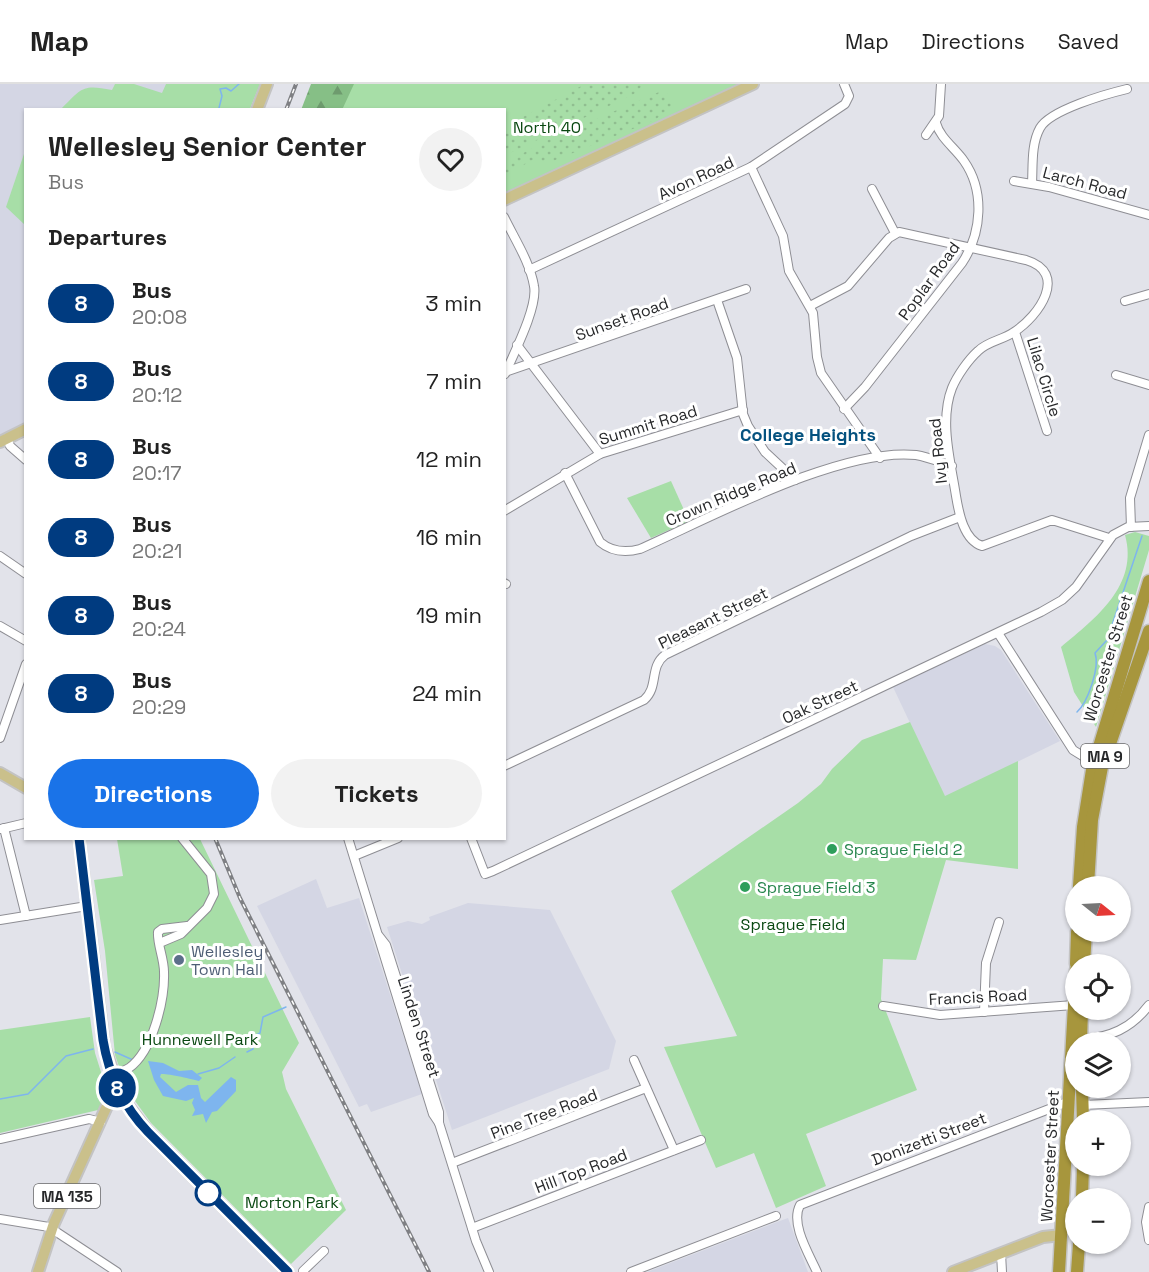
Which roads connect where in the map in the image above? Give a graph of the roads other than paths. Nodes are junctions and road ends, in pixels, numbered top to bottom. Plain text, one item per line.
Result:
1 (267, 84) edge
2 (753, 84) edge
3 (844, 84) edge
4 (941, 84) edge
5 (1107, 84) edge
6 (1127, 89) dead end
7 (1112, 93) junction
8 (258, 108) edge
9 (936, 123) junction
10 (926, 135) dead end
11 (751, 167) junction
12 (1014, 181) dead end
13 (1032, 183) junction
14 (872, 189) dead end
15 (506, 199) edge
16 (1149, 215) edge
17 (506, 221) edge
18 (895, 233) junction
19 (970, 248) junction
20 (529, 270) junction
21 (746, 289) dead end
22 (1149, 294) edge
23 (717, 300) junction
24 (1125, 301) dead end
25 (810, 306) junction
26 (1015, 332) junction
27 (517, 345) junction
28 (533, 365) junction
29 (506, 372) edge
30 (506, 374) edge
31 (1116, 375) dead end
32 (1149, 385) edge
33 (844, 409) junction
34 (743, 410) junction
35 (24, 430) edge
36 (1047, 431) dead end
37 (1149, 435) edge
38 (3, 440) edge
39 (600, 454) junction
40 (24, 458) edge
41 (880, 458) junction
42 (952, 466) junction
43 (566, 473) junction
44 (795, 480) junction
45 (506, 510) edge
46 (960, 517) junction
47 (1131, 527) junction
48 (1146, 527) edge
49 (1109, 538) junction
50 (0, 556) edge
51 (24, 573) edge
52 (1149, 581) edge
53 (0, 626) edge
54 (1149, 631) edge
55 (998, 633) junction
56 (24, 641) edge
57 (24, 670) edge
58 (0, 738) edge
59 (1094, 763) junction
60 (506, 765) edge
61 (0, 773) edge
62 (24, 787) edge
63 (24, 824) edge
64 (2, 828) edge
65 (79, 840) edge
66 (183, 840) edge
67 (349, 840) edge
68 (393, 840) edge
69 (472, 840) edge
70 (354, 856) junction
71 (1080, 876) edge
72 (1089, 876) edge
73 (87, 906) junction
74 (26, 916) junction
75 (0, 920) edge
76 (999, 922) dead end
77 (1149, 1005) edge
78 (883, 1006) dead end
79 (1065, 1008) edge
80 (984, 1011) junction
81 (1077, 1020) edge
82 (1119, 1032) edge
83 (634, 1060) dead end
84 (112, 1075) junction
85 (646, 1088) junction
86 (119, 1093) junction
87 (1083, 1098) edge
88 (1070, 1101) junction
89 (1149, 1102) edge
90 (124, 1103) junction
91 (1083, 1105) junction
92 (1071, 1110) edge
93 (1083, 1110) edge
94 (101, 1122) junction
95 (0, 1139) edge
96 (701, 1140) dead end
97 (674, 1150) junction
98 (452, 1163) junction
99 (1068, 1176) edge
100 (1149, 1207) edge
101 (776, 1216) dead end
102 (0, 1219) edge
103 (52, 1228) junction
104 (472, 1228) junction
105 (1062, 1234) junction
106 (1149, 1240) edge
107 (324, 1251) dead end
108 (1001, 1253) junction
109 (1078, 1254) edge
110 (303, 1271) edge
111 (38, 1272) edge
112 (117, 1272) edge
113 (288, 1272) edge
114 (489, 1272) edge
115 (631, 1272) edge
116 (817, 1272) edge
117 (953, 1272) edge
118 (1002, 1272) edge
119 (1059, 1272) edge
120 (1077, 1272) edge

1 - 8 main road
2 - 15 main road
3 - 11 street, Avon Road
4 - 9 street
5 - 7 street
6 - 7 street
7 - 13 street
9 - 10 street
9 - 19 street, Poplar Road
11 - 20 street, Avon Road
11 - 25 street
12 - 13 street, Larch Road
13 - 16 street, Larch Road
14 - 18 street
17 - 20 street
18 - 19 street, Ivy Road
18 - 25 street
19 - 26 street, Ivy Road
19 - 33 street, Poplar Road
20 - 27 street
21 - 23 street, Sunset Road
22 - 24 street
23 - 28 street, Sunset Road
23 - 34 street
25 - 33 street
26 - 36 street, Lilac Circle
26 - 42 street, Ivy Road
27 - 28 street
27 - 29 street
28 - 30 street, Sunset Road
28 - 39 street
31 - 32 street
33 - 41 street
34 - 39 street, Summit Road
34 - 44 street
35 - 38 main road
37 - 47 street
38 - 40 street
39 - 43 street, Summit Road
41 - 42 street, Crown Ridge Road
41 - 44 street, Crown Ridge Road
42 - 46 street, Ivy Road
43 - 44 street, Crown Ridge Road
43 - 45 street, Summit Road
46 - 49 street, Ivy Road
46 - 60 street, Pleasant Street
47 - 48 street
47 - 49 street
49 - 55 street, Oak Street
50 - 51 street
52 - 59 highway, Worcester Street / MA 9
53 - 56 street
54 - 72 highway, Worcester Street / MA 9
55 - 59 street
55 - 69 street, Oak Street
57 - 58 street
59 - 71 highway, Worcester Street / MA 9
61 - 62 main road
63 - 64 street
64 - 74 street
65 - 73 main road
66 - 84 street
67 - 70 street, Linden Street
68 - 70 street
70 - 98 street, Linden Street
73 - 74 street
73 - 84 main road
74 - 75 street
76 - 80 street
77 - 82 street
78 - 80 street, Francis Road
79 - 80 street, Francis Road
81 - 88 highway, Worcester Street
83 - 85 street
84 - 86 main road
85 - 97 street
85 - 98 street, Pine Tree Road
86 - 90 main road
86 - 94 main road, MA 135
87 - 91 highway, Worcester Street
88 - 92 highway, Worcester Street
88 - 116 street, Donizetti Street
89 - 91 street
90 - 94 main road, MA 135
90 - 113 main road
91 - 93 highway, Worcester Street
94 - 95 street
94 - 103 main road, MA 135
96 - 97 street, Hill Top Road
97 - 104 street, Hill Top Road
98 - 104 street, Linden Street
99 - 105 highway, Worcester Street
100 - 106 street
101 - 115 street
102 - 103 street
103 - 111 main road, MA 135
103 - 112 street
104 - 114 street, Linden Street
105 - 108 main road
105 - 119 highway, Worcester Street
107 - 110 street
108 - 117 main road
108 - 118 street
109 - 120 highway

